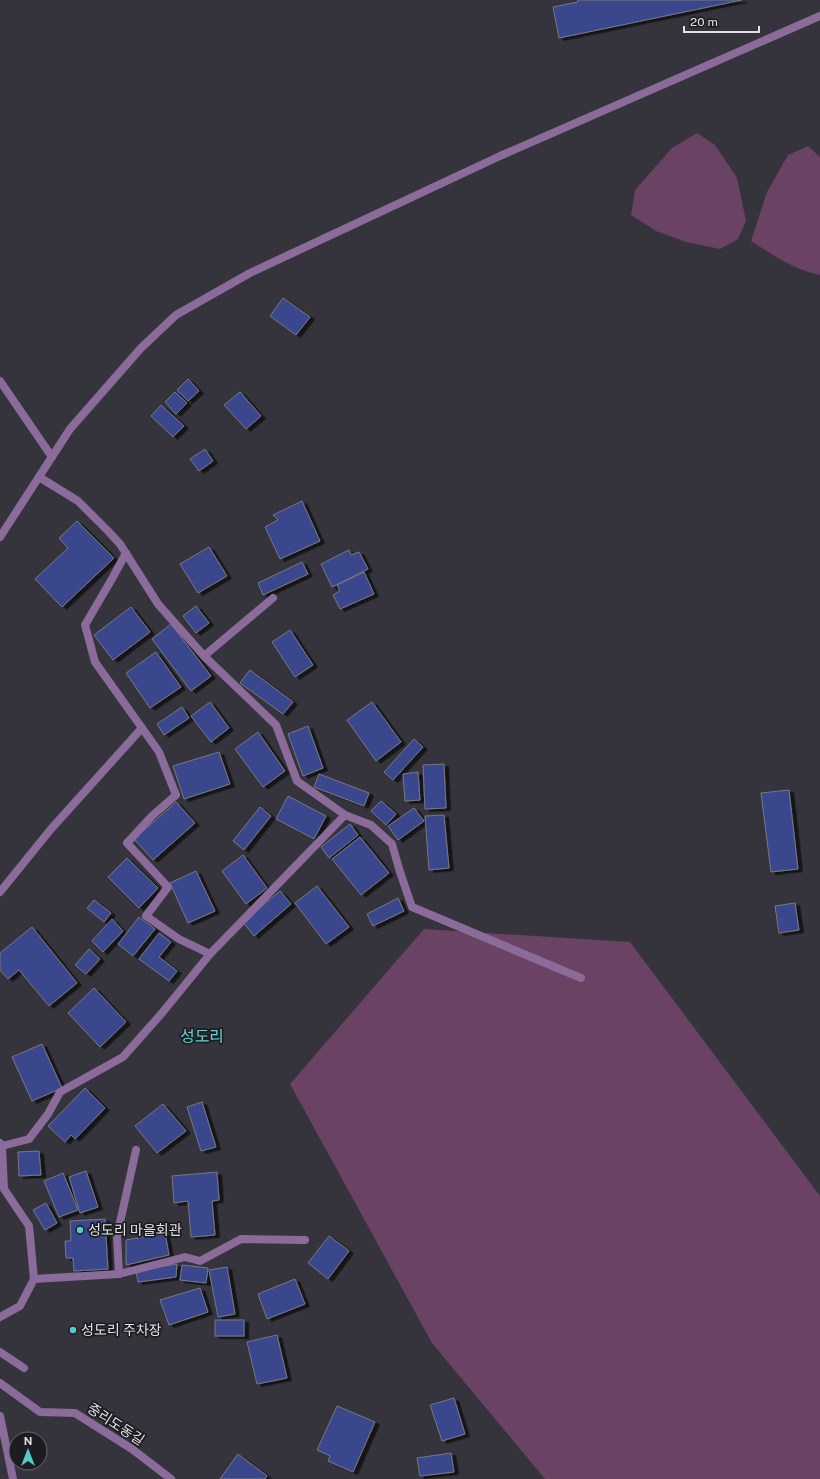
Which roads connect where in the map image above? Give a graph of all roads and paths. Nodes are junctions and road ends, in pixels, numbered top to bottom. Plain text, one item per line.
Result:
1 (820, 16) edge
2 (0, 381) edge
3 (52, 457) junction
4 (39, 477) junction
5 (0, 537) edge
6 (126, 553) junction
7 (273, 598) dead end
8 (204, 656) junction
9 (142, 728) junction
10 (345, 815) junction
11 (0, 892) edge
12 (210, 954) junction
13 (581, 978) dead end
14 (1, 1145) edge
15 (136, 1150) dead end
16 (305, 1240) dead end
17 (119, 1274) junction
18 (34, 1279) junction
19 (0, 1317) edge
20 (0, 1352) edge
21 (24, 1368) dead end
22 (0, 1383) edge
23 (0, 1416) edge
24 (13, 1479) edge
25 (171, 1479) edge

1 - 3 street
2 - 3 street
3 - 4 street
4 - 5 street
4 - 6 street
6 - 8 street
6 - 9 street
7 - 8 street
8 - 10 street
9 - 11 street
9 - 12 street
10 - 12 street
10 - 13 street
12 - 14 street
14 - 18 street
15 - 17 street
16 - 17 street
17 - 18 street
18 - 19 street
20 - 21 street
22 - 25 street, 중리도동길
23 - 24 street

